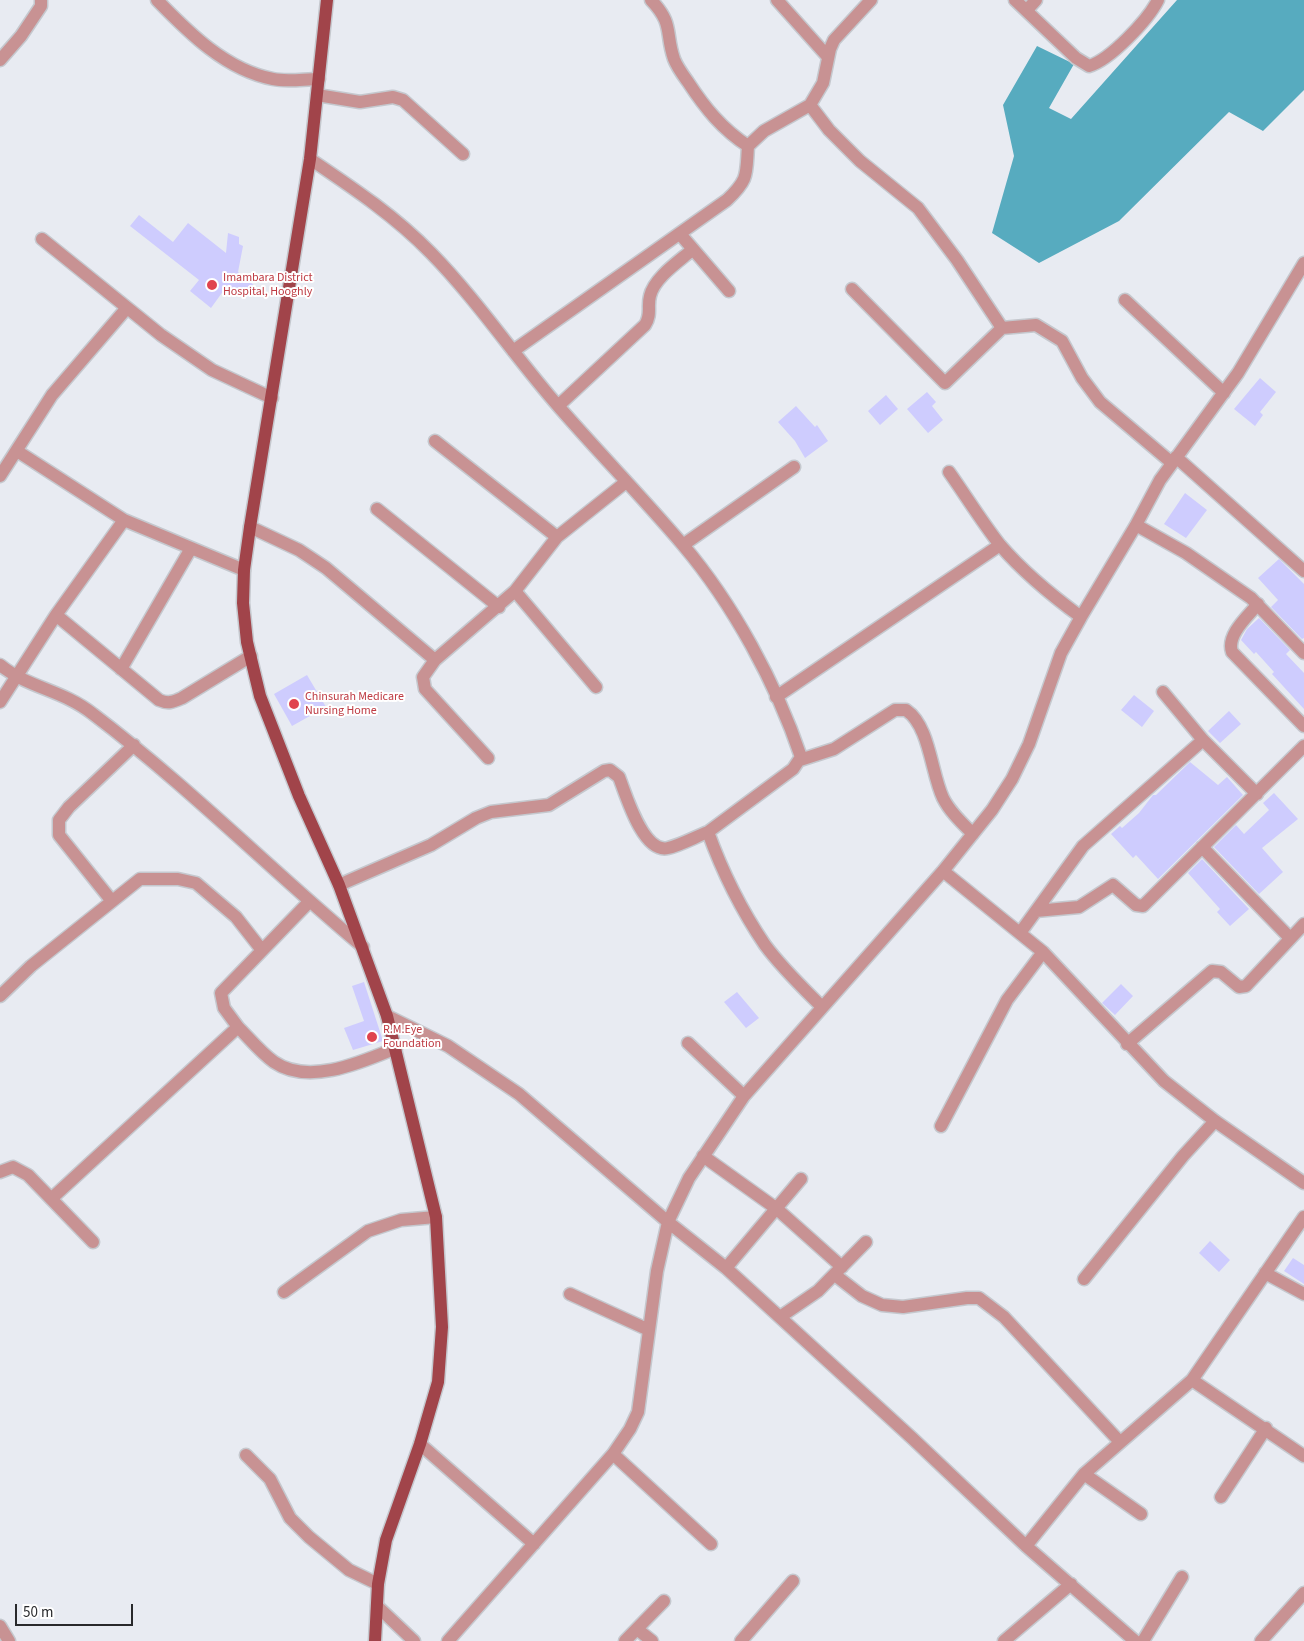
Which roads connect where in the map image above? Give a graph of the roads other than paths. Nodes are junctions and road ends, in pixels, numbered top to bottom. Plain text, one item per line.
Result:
1 (41, 0) edge
2 (157, 0) edge
3 (327, 0) edge
4 (651, 0) edge
5 (777, 0) edge
6 (871, 0) edge
7 (1015, 0) edge
8 (1036, 0) edge
9 (1158, 0) edge
10 (1027, 10) junction
11 (828, 57) junction
12 (0, 60) edge
13 (319, 79) junction
14 (317, 95) junction
15 (810, 105) junction
16 (748, 146) junction
17 (463, 154) dead end
18 (310, 159) junction
19 (680, 234) junction
20 (42, 239) dead end
21 (692, 250) junction
22 (1304, 263) edge
23 (852, 289) dead end
24 (729, 291) dead end
25 (1125, 300) dead end
26 (126, 309) junction
27 (1002, 328) junction
28 (513, 351) junction
29 (1224, 393) junction
30 (272, 398) junction
31 (558, 406) junction
32 (435, 440) dead end
33 (17, 451) junction
34 (1174, 460) junction
35 (794, 467) dead end
36 (949, 472) dead end
37 (0, 476) edge
38 (626, 482) junction
39 (377, 509) dead end
40 (124, 520) junction
41 (1136, 526) junction
42 (250, 527) junction
43 (557, 537) junction
44 (683, 545) junction
45 (1000, 545) junction
46 (190, 550) junction
47 (244, 570) junction
48 (1304, 571) edge
49 (515, 591) junction
50 (1258, 604) junction
51 (499, 606) junction
52 (56, 615) junction
53 (1081, 617) junction
54 (1304, 653) edge
55 (250, 656) junction
56 (435, 660) junction
57 (0, 665) edge
58 (121, 669) junction
59 (15, 677) junction
60 (596, 687) dead end
61 (1163, 692) dead end
62 (776, 697) junction
63 (0, 702) edge
64 (1304, 726) edge
65 (1203, 740) junction
66 (134, 745) junction
67 (1304, 746) edge
68 (488, 758) dead end
69 (800, 760) junction
70 (1257, 794) junction
71 (708, 832) junction
72 (973, 834) junction
73 (1202, 848) junction
74 (943, 871) junction
75 (339, 885) junction
76 (111, 900) junction
77 (309, 902) junction
78 (1036, 911) junction
79 (1304, 924) edge
80 (1020, 933) junction
81 (1290, 938) junction
82 (363, 947) junction
83 (261, 949) junction
84 (1043, 952) junction
85 (0, 996) edge
86 (822, 1007) junction
87 (387, 1016) junction
88 (238, 1027) junction
89 (688, 1043) dead end
90 (1127, 1044) junction
91 (396, 1048) junction
92 (744, 1096) junction
93 (1215, 1121) junction
94 (941, 1126) dead end
95 (703, 1156) junction
96 (0, 1172) edge
97 (801, 1179) dead end
98 (1304, 1184) edge
99 (51, 1199) junction
100 (777, 1209) junction
101 (436, 1217) junction
102 (1304, 1217) edge
103 (668, 1222) junction
104 (93, 1242) dead end
105 (866, 1242) dead end
106 (726, 1268) junction
107 (839, 1271) junction
108 (1265, 1274) junction
109 (1084, 1279) dead end
110 (284, 1292) dead end
111 (570, 1294) dead end
112 (1304, 1294) edge
113 (780, 1317) junction
114 (649, 1330) junction
115 (1192, 1380) junction
116 (1266, 1428) junction
117 (1120, 1442) junction
118 (420, 1444) junction
119 (1302, 1449) edge
120 (613, 1454) junction
121 (246, 1455) dead end
122 (1084, 1474) junction
123 (1221, 1498) dead end
124 (1141, 1514) dead end
125 (534, 1544) junction
126 (711, 1544) dead end
127 (1026, 1546) junction
128 (1182, 1577) dead end
129 (793, 1581) dead end
130 (378, 1584) junction
131 (1071, 1584) junction
132 (1304, 1593) edge
133 (664, 1601) dead end
134 (377, 1606) junction
135 (0, 1626) edge
136 (637, 1630) junction
137 (9, 1641) edge
138 (375, 1641) edge
139 (414, 1641) edge
140 (448, 1641) edge
141 (625, 1641) edge
142 (652, 1641) edge
143 (741, 1641) edge
144 (1004, 1641) edge
145 (1135, 1641) edge
146 (1143, 1641) edge
147 (1261, 1641) edge

1 - 12 street
2 - 13 street
3 - 13 main road
4 - 16 street
5 - 11 street
6 - 11 street
7 - 10 street
8 - 10 street
9 - 10 street
11 - 15 street
13 - 14 main road
14 - 17 street
14 - 18 main road
15 - 16 street
15 - 27 street
16 - 19 street
18 - 28 street
18 - 30 main road
19 - 21 street
19 - 28 street
20 - 26 street
21 - 24 street
21 - 31 street
22 - 29 street
23 - 27 street
25 - 29 street
26 - 30 street
26 - 33 street
27 - 34 street
28 - 31 street
29 - 34 street
30 - 42 main road
31 - 38 street
32 - 43 street
33 - 37 street
33 - 40 street
34 - 41 street
34 - 48 street
35 - 44 street
36 - 45 street
38 - 43 street
38 - 44 street
39 - 51 street
40 - 46 street
40 - 52 street
41 - 50 street
41 - 53 street
42 - 47 main road
42 - 56 street
43 - 49 street
44 - 62 street
45 - 53 street
45 - 62 street
46 - 47 street
46 - 58 street
47 - 55 main road
49 - 51 street
49 - 60 street
50 - 54 street
50 - 64 street
51 - 56 street
52 - 58 street
52 - 59 street
53 - 72 street
55 - 58 street
55 - 75 main road
56 - 68 street
57 - 59 street
59 - 63 street
59 - 66 street
61 - 65 street
62 - 69 street
65 - 70 street
65 - 78 street
66 - 76 street
66 - 77 street
67 - 70 street
69 - 71 street
69 - 72 street
70 - 73 street
71 - 75 street
71 - 86 street
72 - 74 street
73 - 78 street
73 - 81 street
74 - 80 street
74 - 86 street
75 - 82 main road
76 - 83 street
76 - 85 street
77 - 82 street
77 - 83 street
78 - 80 street
79 - 81 street
80 - 84 street
81 - 90 street
82 - 87 main road
83 - 88 street
84 - 90 street
84 - 94 street
86 - 92 street
87 - 91 main road
87 - 103 street
88 - 91 street
88 - 99 street
89 - 92 street
90 - 93 street
91 - 101 main road
92 - 95 street
93 - 98 street
93 - 109 street
95 - 100 street
95 - 103 street
96 - 99 street
97 - 100 street
99 - 104 street
100 - 106 street
100 - 107 street
101 - 110 street
101 - 118 main road
102 - 108 street
103 - 106 street
103 - 114 street
105 - 107 street
106 - 113 street
107 - 113 street
107 - 117 street
108 - 112 street
108 - 115 street
111 - 114 street
113 - 127 street
114 - 120 street
115 - 116 street
115 - 117 street
116 - 119 street
116 - 123 street
117 - 122 street
118 - 125 street
118 - 130 main road
120 - 125 street
120 - 126 street
121 - 130 street
122 - 124 street
122 - 127 street
125 - 140 street
127 - 131 street
128 - 146 street
129 - 143 street
130 - 134 main road
131 - 144 street
131 - 145 street
132 - 147 street
133 - 136 street
134 - 138 main road
134 - 139 street
135 - 137 street
136 - 141 street
136 - 142 street

